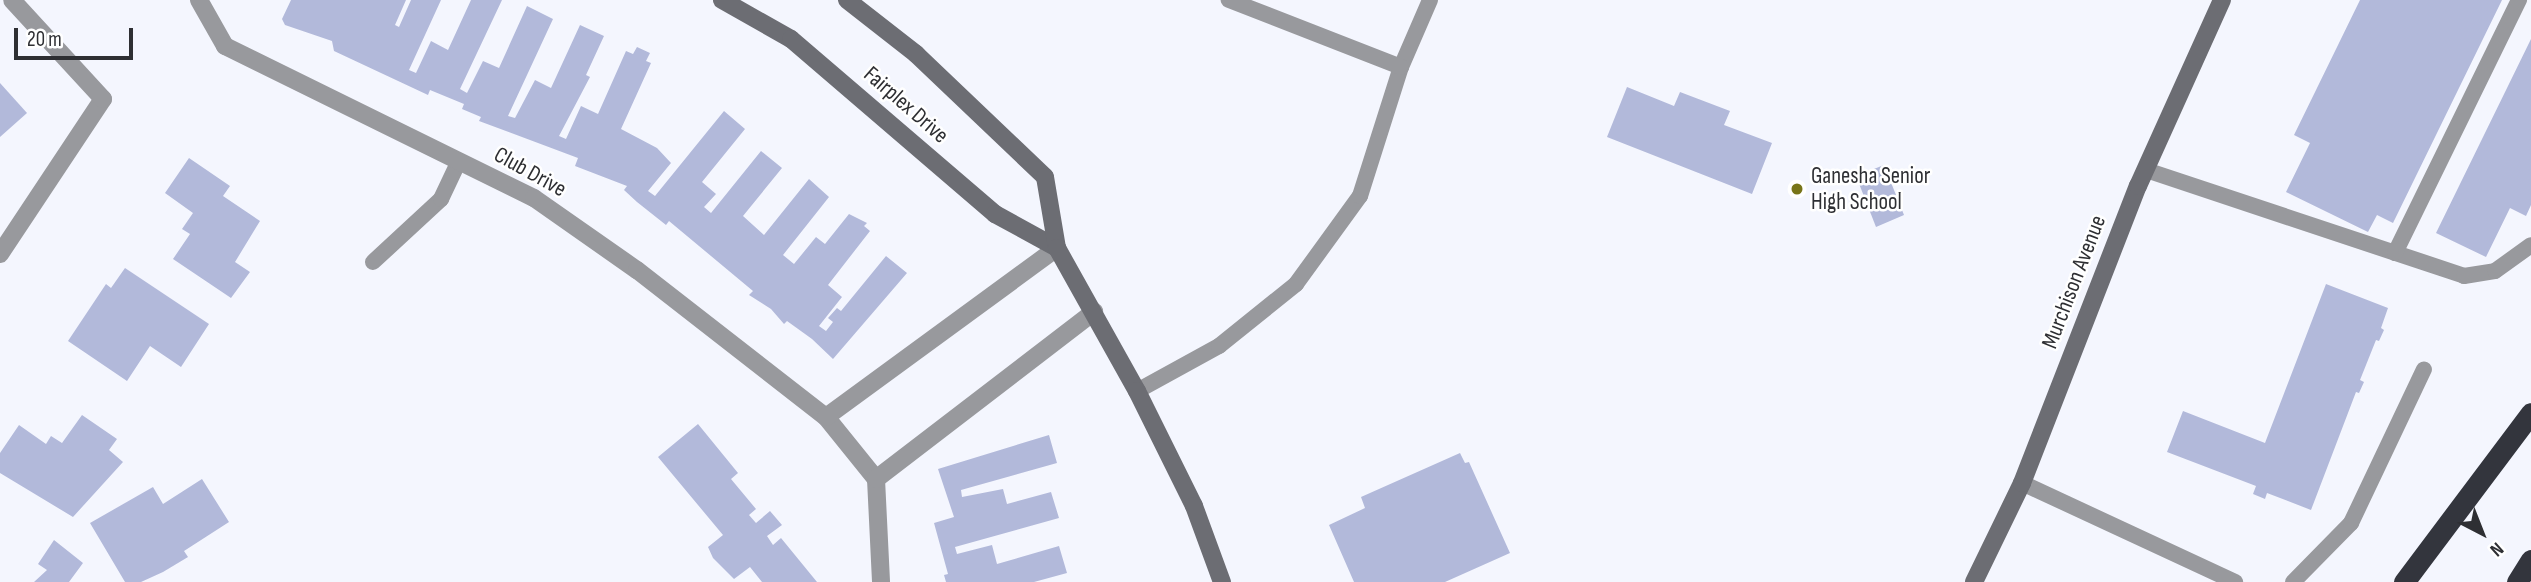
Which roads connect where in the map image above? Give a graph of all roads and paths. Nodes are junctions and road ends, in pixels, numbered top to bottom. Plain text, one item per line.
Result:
1 (12, 0) edge
2 (200, 0) edge
3 (722, 0) edge
4 (847, 0) edge
5 (1229, 0) edge
6 (1430, 0) edge
7 (2222, 0) edge
8 (2519, 0) edge
9 (1401, 67) junction
10 (459, 161) junction
11 (2146, 170) junction
12 (2531, 245) edge
13 (1057, 248) junction
14 (2395, 253) junction
15 (0, 254) edge
16 (373, 262) dead end
17 (1094, 312) junction
18 (2424, 369) dead end
19 (1137, 391) junction
20 (2531, 413) edge
21 (826, 417) junction
22 (876, 479) junction
23 (2022, 483) junction
24 (2531, 560) edge
25 (881, 582) edge
26 (1222, 582) edge
27 (1974, 582) edge
28 (2235, 582) edge
29 (2293, 582) edge
30 (2404, 582) edge
31 (2517, 582) edge

1 - 15 street
2 - 10 street, Club Drive
3 - 13 main road, Fairplex Drive
4 - 13 main road, Fairplex Drive
5 - 9 lane
6 - 9 lane
7 - 11 main road, Murchison Avenue
8 - 14 lane
9 - 19 lane
10 - 16 lane
10 - 21 street, Club Drive
11 - 14 lane
11 - 23 main road, Murchison Avenue
12 - 14 lane
13 - 17 main road, Fairplex Drive
13 - 21 street
17 - 19 main road, Fairplex Drive
17 - 22 street
18 - 29 lane
19 - 26 main road, Fairplex Drive
20 - 30 highway
21 - 22 street, Club Drive
22 - 25 street
23 - 27 main road, Murchison Avenue
23 - 28 lane
24 - 31 highway

